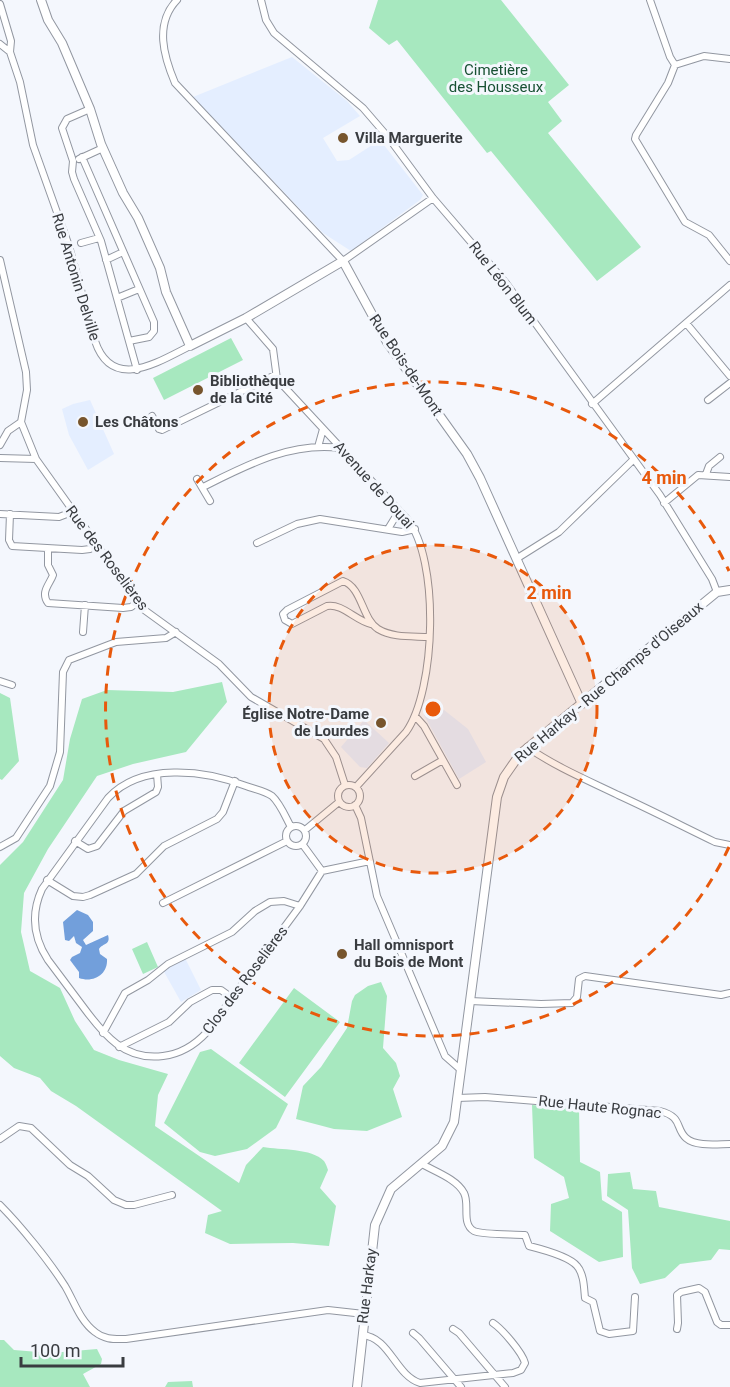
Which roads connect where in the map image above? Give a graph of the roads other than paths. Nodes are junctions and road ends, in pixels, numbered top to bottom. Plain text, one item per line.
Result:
1 (41, 0) edge
2 (177, 0) edge
3 (261, 0) edge
4 (650, 0) edge
5 (0, 4) edge
6 (0, 44) edge
7 (10, 52) junction
8 (730, 59) edge
9 (675, 65) junction
10 (90, 108) junction
11 (103, 148) junction
12 (82, 158) junction
13 (73, 161) junction
14 (431, 195) junction
15 (107, 216) junction
16 (93, 222) junction
17 (99, 237) junction
18 (81, 243) dead end
19 (123, 252) junction
20 (0, 260) edge
21 (106, 260) junction
22 (343, 261) junction
23 (730, 261) edge
24 (730, 285) edge
25 (139, 289) junction
26 (117, 298) junction
27 (246, 318) junction
28 (686, 323) junction
29 (129, 341) junction
30 (190, 346) junction
31 (137, 370) junction
32 (275, 375) junction
33 (730, 376) edge
34 (730, 383) edge
35 (708, 400) dead end
36 (592, 404) junction
37 (152, 416) dead end
38 (21, 422) junction
39 (323, 429) junction
40 (162, 430) junction
41 (163, 439) dead end
42 (0, 445) edge
43 (318, 447) junction
44 (341, 448) junction
45 (720, 457) dead end
46 (0, 458) edge
47 (36, 459) junction
48 (633, 459) junction
49 (706, 474) junction
50 (730, 477) edge
51 (197, 479) dead end
52 (203, 487) junction
53 (210, 501) dead end
54 (664, 502) junction
55 (399, 511) junction
56 (72, 512) junction
57 (0, 514) edge
58 (10, 514) junction
59 (388, 529) junction
60 (415, 529) junction
61 (257, 543) dead end
62 (96, 545) junction
63 (48, 549) junction
64 (516, 559) junction
65 (730, 590) edge
66 (717, 592) junction
67 (138, 602) junction
68 (85, 605) junction
69 (371, 624) junction
70 (83, 632) dead end
71 (176, 632) junction
72 (429, 637) junction
73 (0, 681) edge
74 (12, 685) dead end
75 (582, 704) junction
76 (416, 717) junction
77 (527, 747) junction
78 (443, 760) junction
79 (157, 774) junction
80 (415, 776) dead end
81 (235, 782) junction
82 (345, 785) junction
83 (457, 785) dead end
84 (356, 787) junction
85 (339, 802) junction
86 (355, 805) junction
87 (291, 827) junction
88 (305, 830) junction
89 (75, 841) junction
90 (287, 841) junction
91 (303, 845) junction
92 (730, 845) edge
93 (0, 847) edge
94 (370, 861) junction
95 (322, 871) junction
96 (47, 880) junction
97 (163, 903) dead end
98 (300, 906) junction
99 (730, 993) edge
100 (232, 998) junction
101 (470, 1001) junction
102 (103, 1033) junction
103 (119, 1047) junction
104 (462, 1070) junction
105 (457, 1098) junction
106 (0, 1139) edge
107 (730, 1144) edge
108 (422, 1164) junction
109 (391, 1189) joint
110 (172, 1195) dead end
111 (0, 1205) edge
112 (635, 1297) dead end
113 (364, 1314) junction
114 (493, 1323) dead end
115 (730, 1324) edge
116 (453, 1329) dead end
117 (677, 1329) dead end
118 (413, 1333) dead end
119 (362, 1335) junction
120 (494, 1375) junction
121 (455, 1380) junction
122 (357, 1387) edge
123 (461, 1387) edge
124 (505, 1387) edge

1 - 10 street
2 - 22 street, Rue Bois-de-Mont
3 - 14 street, Rue Léon Blum
4 - 9 street
5 - 7 street, Rue Antonin Delville
6 - 7 street
7 - 31 street, Rue Antonin Delville
8 - 9 street
9 - 23 street
10 - 11 street
10 - 13 street
11 - 12 street
11 - 30 street
12 - 13 street
12 - 15 street
13 - 16 street
14 - 22 street
14 - 36 street, Rue Léon Blum
15 - 16 street
15 - 19 street
16 - 17 street
17 - 18 street
17 - 21 street
19 - 21 street
19 - 25 street
20 - 38 street
21 - 26 street
22 - 27 street
22 - 64 street, Rue Bois-de-Mont
24 - 28 street
25 - 26 street
25 - 29 street
26 - 29 street
27 - 30 street
27 - 32 street
28 - 33 street
28 - 36 street
29 - 31 street
30 - 31 street
32 - 39 street, Avenue de Douai
32 - 40 street
34 - 35 street
36 - 48 street, Rue Léon Blum
37 - 40 street
38 - 42 street
38 - 47 street, Rue des Roselières
39 - 43 street
39 - 44 street, Avenue de Douai
40 - 41 street
43 - 44 street
43 - 52 street
44 - 55 street, Avenue de Douai
45 - 49 street
46 - 47 street
47 - 56 street, Rue des Roselières
48 - 54 street, Rue Léon Blum
48 - 64 street
49 - 50 street
49 - 54 street
51 - 52 street
52 - 53 street
54 - 66 street, Rue Léon Blum
55 - 59 street
55 - 60 street, Avenue de Douai
56 - 58 street
56 - 62 street, Rue des Roselières
57 - 58 street
58 - 63 street
59 - 60 street
59 - 61 street
60 - 72 street, Avenue de Douai
62 - 63 street
62 - 67 street, Rue des Roselières
63 - 68 street
64 - 75 street, Rue Bois-de-Mont
65 - 66 street, Rue Harkay - Rue Champs d'Oiseaux
66 - 75 street, Rue Harkay - Rue Champs d'Oiseaux
67 - 68 street
67 - 71 street, Rue des Roselières
68 - 70 street
69 - 69 street
69 - 72 street
71 - 82 street, Rue des Roselières
71 - 93 street
72 - 76 street, Avenue de Douai
73 - 74 street
75 - 77 street, Rue Harkay - Rue Champs d'Oiseaux
76 - 78 street
76 - 84 street, Avenue de Douai
77 - 92 street
77 - 101 street, Rue Harkay - Rue Champs d'Oiseaux
78 - 80 street
78 - 83 street
79 - 81 street, Clos des Roselières
79 - 89 street, Clos des Roselières
79 - 89 street
81 - 87 street, Clos des Roselières
81 - 96 street
82 - 84 street
82 - 85 street
84 - 86 street
85 - 86 street
85 - 88 street
86 - 94 street
87 - 88 street
87 - 90 street
88 - 91 street
89 - 96 street, Clos des Roselières
90 - 91 street
90 - 97 street
91 - 95 street
94 - 95 street
94 - 104 street
95 - 98 street, Clos des Roselières
96 - 102 street, Clos des Roselières
98 - 100 street, Clos des Roselières
98 - 102 street
99 - 101 street
100 - 103 street
100 - 103 street, Clos des Roselières
101 - 104 street, Rue Harkay - Rue Champs d'Oiseaux
102 - 103 street, Clos des Roselières
104 - 105 street, Rue Harkay - Rue Champs d'Oiseaux
105 - 107 street, Rue Haute Rognac
105 - 108 street, Rue Harkay - Rue Champs d'Oiseaux
106 - 110 street
108 - 109 street, Rue Harkay - Rue Champs d'Oiseaux
108 - 112 street
109 - 113 street, Rue Harkay
111 - 113 street
113 - 119 street, Rue Harkay
114 - 120 street
115 - 117 street
116 - 120 street
118 - 121 street
119 - 121 street
119 - 122 street, Rue Harkay
120 - 121 street
120 - 124 street
121 - 123 street

